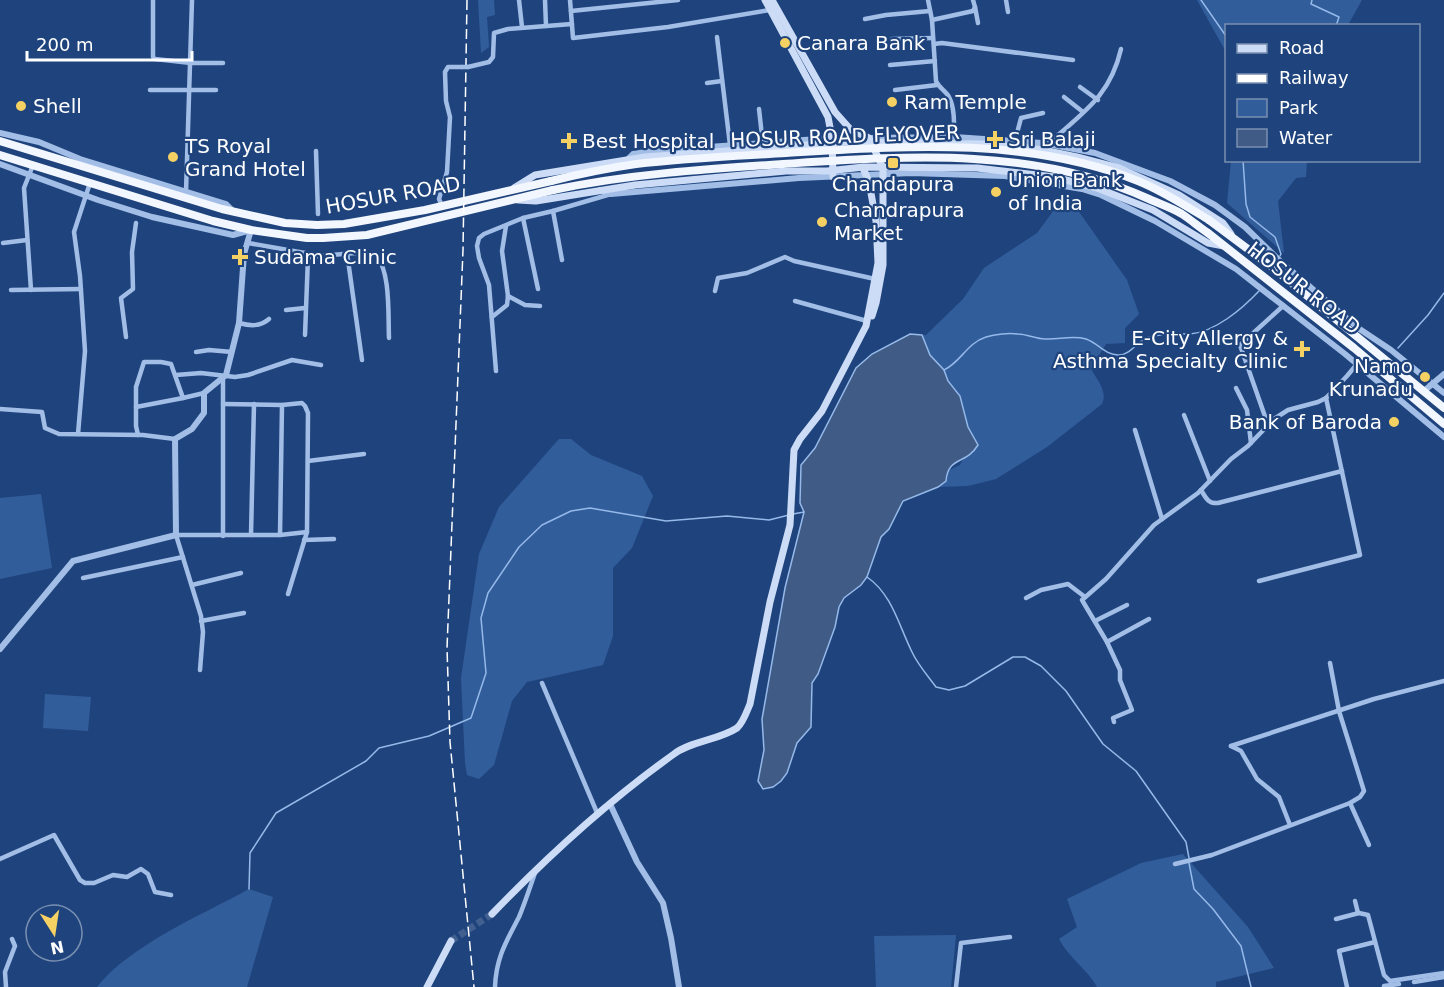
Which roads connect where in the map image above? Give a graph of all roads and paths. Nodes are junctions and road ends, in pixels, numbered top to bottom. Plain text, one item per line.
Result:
1 (153, 0) edge
2 (192, 0) edge
3 (519, 0) edge
4 (545, 0) edge
5 (570, 0) edge
6 (678, 0) edge
7 (765, 0) edge
8 (928, 0) edge
9 (973, 0) edge
10 (1006, 0) edge
11 (773, 5) edge
12 (975, 7) junction
13 (571, 11) junction
14 (930, 11) junction
15 (1008, 12) dead end
16 (865, 19) dead end
17 (932, 20) junction
18 (978, 23) dead end
19 (572, 24) junction
20 (546, 26) junction
21 (522, 27) junction
22 (717, 37) dead end
23 (892, 39) dead end
24 (933, 41) junction
25 (1120, 49) dead end
26 (1073, 60) dead end
27 (935, 61) junction
28 (191, 63) junction
29 (223, 63) dead end
30 (890, 65) dead end
31 (722, 81) junction
32 (707, 83) dead end
33 (937, 85) junction
34 (1080, 87) dead end
35 (191, 89) junction
36 (150, 90) dead end
37 (216, 90) dead end
38 (894, 90) dead end
39 (1064, 97) dead end
40 (1098, 100) junction
41 (759, 109) dead end
42 (1083, 112) junction
43 (1043, 113) dead end
44 (0, 133) edge
45 (954, 137) junction
46 (832, 140) junction
47 (870, 140) junction
48 (0, 141) edge
49 (1015, 144) junction
50 (1048, 144) junction
51 (730, 145) junction
52 (763, 146) junction
53 (781, 147) junction
54 (316, 151) dead end
55 (1078, 153) junction
56 (0, 155) edge
57 (627, 160) junction
58 (0, 164) edge
59 (33, 165) junction
60 (863, 168) junction
61 (883, 171) junction
62 (1012, 171) junction
63 (783, 172) junction
64 (833, 174) junction
65 (30, 175) junction
66 (867, 175) junction
67 (90, 183) junction
68 (514, 188) junction
69 (600, 190) junction
70 (186, 192) junction
71 (611, 194) junction
72 (85, 195) junction
73 (514, 200) junction
74 (442, 206) junction
75 (553, 211) junction
76 (234, 212) junction
77 (318, 214) dead end
78 (523, 218) junction
79 (136, 223) dead end
80 (506, 226) junction
81 (251, 230) junction
82 (1233, 237) junction
83 (27, 240) junction
84 (3, 243) dead end
85 (248, 243) junction
86 (1227, 247) junction
87 (347, 253) junction
88 (308, 257) junction
89 (562, 260) dead end
90 (875, 279) junction
91 (81, 289) junction
92 (538, 289) dead end
93 (11, 290) dead end
94 (31, 290) junction
95 (715, 291) dead end
96 (508, 296) junction
97 (795, 301) dead end
98 (540, 306) dead end
99 (1283, 306) junction
100 (305, 308) junction
101 (286, 310) dead end
102 (492, 316) junction
103 (269, 319) dead end
104 (239, 322) junction
105 (867, 324) junction
106 (305, 335) dead end
107 (126, 337) dead end
108 (389, 338) dead end
109 (196, 352) dead end
110 (232, 352) junction
111 (362, 360) dead end
112 (1357, 364) junction
113 (321, 365) dead end
114 (496, 371) dead end
115 (1444, 374) edge
116 (176, 375) junction
117 (224, 377) junction
118 (1432, 384) junction
119 (1236, 388) dead end
120 (1424, 391) junction
121 (204, 393) junction
122 (1444, 393) edge
123 (183, 398) junction
124 (1326, 398) junction
125 (223, 404) junction
126 (254, 404) junction
127 (282, 405) junction
128 (136, 407) junction
129 (1444, 408) edge
130 (0, 409) edge
131 (1184, 415) dead end
132 (1444, 424) edge
133 (1268, 425) junction
134 (1135, 430) dead end
135 (78, 434) junction
136 (138, 435) junction
137 (1444, 436) edge
138 (175, 439) junction
139 (1251, 443) junction
140 (364, 454) dead end
141 (308, 461) junction
142 (1342, 471) junction
143 (1210, 481) junction
144 (1201, 490) junction
145 (1162, 519) junction
146 (307, 532) junction
147 (176, 535) junction
148 (251, 535) junction
149 (280, 535) junction
150 (223, 536) junction
151 (334, 539) dead end
152 (304, 540) junction
153 (183, 557) junction
154 (241, 573) dead end
155 (83, 578) dead end
156 (1259, 582) dead end
157 (192, 585) junction
158 (288, 594) dead end
159 (1085, 597) junction
160 (1026, 598) dead end
161 (1127, 605) dead end
162 (244, 613) dead end
163 (1149, 619) dead end
164 (201, 621) junction
165 (1095, 621) junction
166 (1107, 642) junction
167 (0, 649) edge
168 (1330, 663) dead end
169 (200, 670) dead end
170 (1444, 681) edge
171 (542, 684) dead end
172 (1339, 711) junction
173 (1114, 722) dead end
174 (1350, 803) junction
175 (610, 804) junction
176 (598, 815) junction
177 (1290, 825) junction
178 (1369, 845) dead end
179 (0, 859) edge
180 (1175, 864) dead end
181 (537, 867) junction
182 (171, 895) dead end
183 (1355, 901) dead end
184 (1358, 913) junction
185 (492, 914) tunnel mouth
186 (1336, 919) dead end
187 (1010, 937) dead end
188 (12, 939) dead end
189 (452, 941) tunnel mouth
190 (1375, 942) junction
191 (1444, 975) edge
192 (1421, 981) junction
193 (1384, 986) edge
194 (6, 987) edge
195 (427, 987) edge
196 (495, 987) edge
197 (678, 987) edge
198 (956, 987) edge
199 (1347, 987) edge
200 (1422, 987) edge

1 - 28 street
2 - 28 street
3 - 21 street
4 - 20 street
5 - 13 street
6 - 13 street
7 - 11 main road
8 - 14 street
9 - 12 street
10 - 15 street
11 - 19 street
11 - 46 main road
11 - 47 main road
12 - 17 street
12 - 18 street
13 - 19 street
14 - 16 street
14 - 17 street
17 - 24 street
19 - 20 street
20 - 21 street
21 - 74 street, bridge
22 - 31 street
23 - 24 street
24 - 26 street
24 - 27 street
25 - 40 street
27 - 30 street
27 - 33 street
28 - 29 street
28 - 35 street
31 - 32 street
31 - 51 street
33 - 38 street
33 - 45 street
34 - 40 street
35 - 36 street
35 - 37 street
35 - 70 street
39 - 42 street
40 - 42 street
41 - 52 street
42 - 50 street
43 - 49 street
44 - 70 street
45 - 47 street
45 - 49 street
46 - 47 main road
46 - 52 street
46 - 53 main road
46 - 64 main road
47 - 49 main road
47 - 61 main road
48 - 76 highway, HOSUR ROAD
49 - 50 street
49 - 55 main road
49 - 62 main road
50 - 55 street
51 - 52 street
51 - 57 street
52 - 53 main road
52 - 57 main road
53 - 63 main road
54 - 77 street
55 - 82 main road
55 - 118 street
56 - 59 highway, HOSUR ROAD
57 - 68 main road
58 - 65 street
59 - 65 street
59 - 67 highway, HOSUR ROAD
60 - 61 main road
60 - 64 main road
60 - 66 main road
61 - 62 main road
61 - 66 street
61 - 99 street
61 - 105 main road
62 - 86 main road
63 - 64 main road
63 - 69 main road
64 - 66 street
64 - 71 street
65 - 72 street
65 - 83 street
66 - 90 main road
67 - 72 street
67 - 81 highway, HOSUR ROAD
68 - 74 highway, HOSUR ROAD
68 - 82 highway, HOSUR ROAD FLYOVER, bridge
69 - 71 street
69 - 73 main road
70 - 76 street
71 - 75 street
72 - 81 street
72 - 91 street
73 - 81 highway, HOSUR ROAD
73 - 86 highway, HOSUR ROAD FLYOVER, bridge
74 - 76 highway, HOSUR ROAD
75 - 78 street
75 - 89 street
78 - 80 street
78 - 92 street
79 - 107 street
80 - 96 street
80 - 102 street
81 - 85 street
82 - 120 highway, HOSUR ROAD
83 - 84 street
83 - 94 street
85 - 88 street
85 - 104 street
86 - 132 highway, HOSUR ROAD
87 - 88 street
87 - 108 street
87 - 111 street
88 - 100 street
90 - 95 street
90 - 105 main road
91 - 94 street
91 - 135 street
93 - 94 street
96 - 98 street
96 - 102 street
97 - 105 street
99 - 112 street
99 - 133 street
100 - 101 street
100 - 106 street
102 - 114 street
103 - 104 street
104 - 110 street
105 - 175 main road
109 - 110 street
110 - 117 street
112 - 124 street
112 - 137 street
113 - 117 street
115 - 118 street
116 - 117 street
116 - 123 street
116 - 128 street
117 - 121 street
117 - 125 street
118 - 120 street
118 - 122 street
119 - 139 street
120 - 129 highway, HOSUR ROAD
121 - 123 street
121 - 138 street
123 - 128 street
124 - 133 street
124 - 142 street
125 - 126 street
125 - 150 street
126 - 127 street
126 - 148 street
127 - 141 street
127 - 149 street
128 - 136 street
130 - 135 street
131 - 143 street
133 - 139 street
134 - 145 street
135 - 136 street
136 - 138 street
138 - 147 street
139 - 143 street
140 - 141 street
141 - 146 street
142 - 144 street
142 - 156 street
143 - 144 street
144 - 145 street
145 - 159 street
146 - 149 street
146 - 152 street
147 - 150 street
147 - 153 street
147 - 167 street
148 - 149 street
148 - 150 street
151 - 152 street
152 - 158 street
153 - 155 street
153 - 157 street
154 - 157 street
157 - 164 street
159 - 160 street
159 - 165 street
161 - 165 street
162 - 164 street
163 - 166 street
164 - 169 street
165 - 166 street
166 - 173 street
168 - 172 street
170 - 172 street
171 - 176 street
172 - 174 street
172 - 177 street
174 - 177 street
174 - 178 street
175 - 176 main road
175 - 197 street
176 - 181 main road
177 - 180 street
179 - 182 street
181 - 185 main road
181 - 196 street
183 - 184 street
184 - 186 street
184 - 190 street
187 - 198 street
188 - 194 street
189 - 195 main road
190 - 191 street
190 - 199 street
191 - 192 street
192 - 193 street
192 - 200 street

